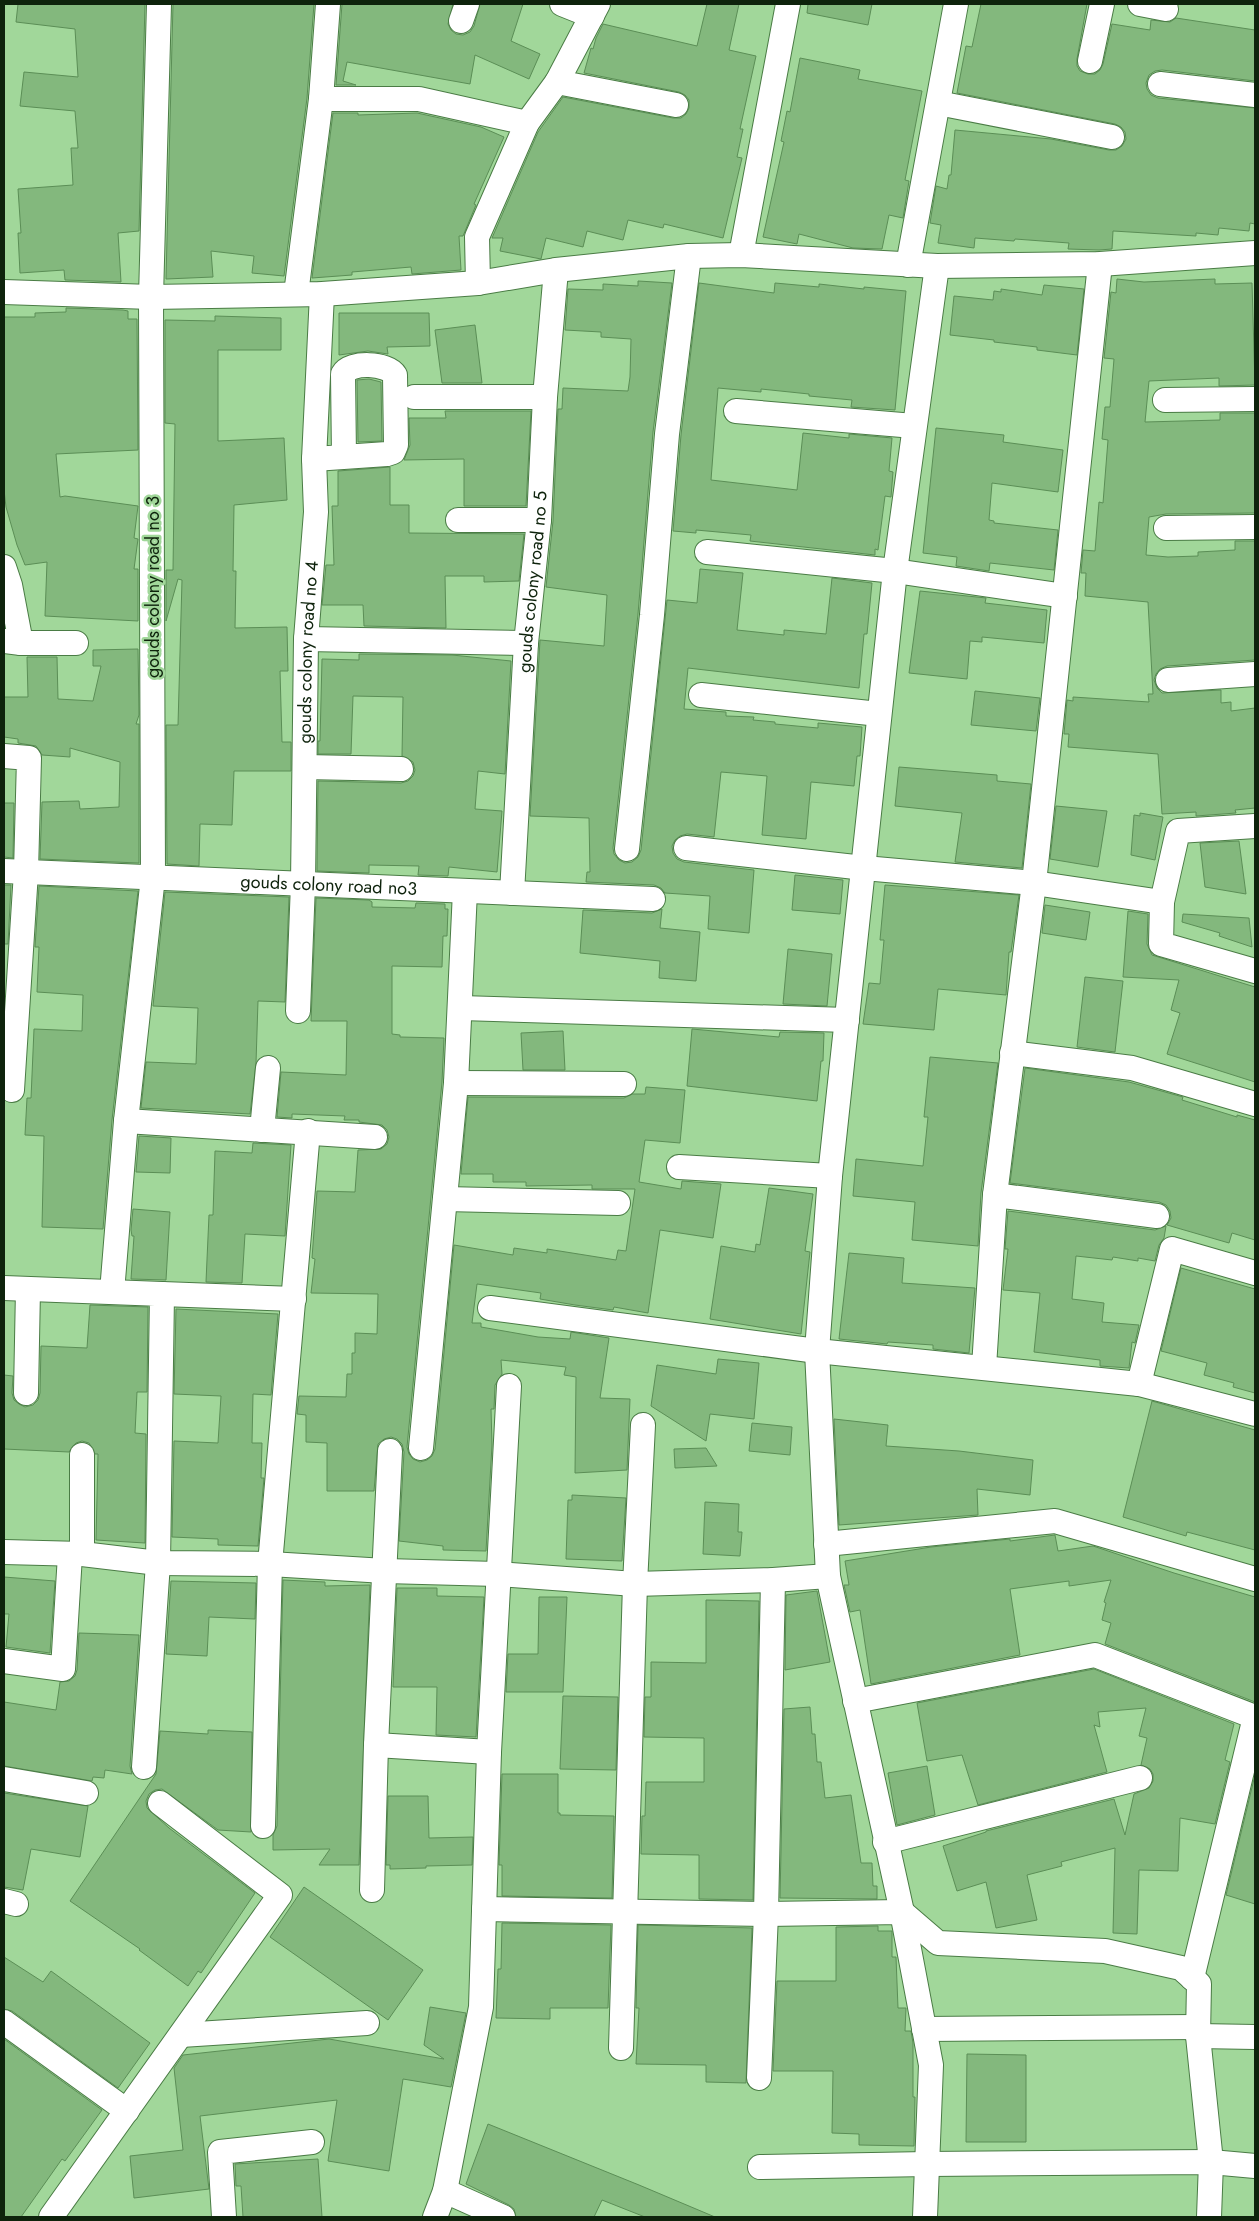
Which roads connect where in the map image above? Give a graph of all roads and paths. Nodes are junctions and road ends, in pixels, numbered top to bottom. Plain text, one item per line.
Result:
1 (159, 4) edge
2 (328, 4) edge
3 (788, 4) edge
4 (956, 4) edge
5 (1102, 4) edge
6 (1140, 4) edge
7 (583, 8) edge
8 (1166, 9) dead end
9 (1090, 61) dead end
10 (557, 82) junction
11 (1160, 84) dead end
12 (1255, 95) edge
13 (321, 99) junction
14 (938, 103) junction
15 (676, 105) dead end
16 (527, 123) junction
17 (1112, 137) dead end
18 (1255, 253) edge
19 (741, 255) junction
20 (689, 256) junction
21 (1100, 264) junction
22 (908, 265) junction
23 (937, 266) junction
24 (556, 270) junction
25 (478, 284) junction
26 (4, 292) edge
27 (296, 294) junction
28 (322, 294) junction
29 (151, 297) junction
30 (414, 397) dead end
31 (545, 397) junction
32 (1255, 399) edge
33 (1165, 400) dead end
34 (316, 408) junction
35 (344, 409) junction
36 (736, 411) dead end
37 (914, 426) junction
38 (344, 457) junction
39 (314, 459) junction
40 (458, 520) dead end
41 (539, 520) junction
42 (1255, 527) edge
43 (1166, 528) dead end
44 (707, 552) dead end
45 (4, 567) edge
46 (895, 571) junction
47 (1065, 596) junction
48 (306, 639) junction
49 (12, 642) edge
50 (76, 643) dead end
51 (526, 643) junction
52 (1255, 674) edge
53 (1168, 680) dead end
54 (701, 695) dead end
55 (879, 714) junction
56 (4, 756) edge
57 (305, 767) junction
58 (401, 769) dead end
59 (1255, 826) edge
60 (686, 848) dead end
61 (627, 849) dead end
62 (864, 868) junction
63 (15, 872) edge
64 (154, 878) junction
65 (1034, 883) junction
66 (304, 884) junction
67 (466, 891) junction
68 (512, 893) junction
69 (654, 899) dead end
70 (1162, 902) junction
71 (1255, 971) edge
72 (461, 1008) junction
73 (298, 1011) dead end
74 (11, 1016) edge
75 (847, 1020) junction
76 (1012, 1053) junction
77 (268, 1068) dead end
78 (456, 1083) junction
79 (624, 1084) dead end
80 (12, 1090) dead end
81 (1255, 1104) edge
82 (126, 1121) junction
83 (262, 1130) junction
84 (308, 1131) junction
85 (375, 1137) dead end
86 (679, 1168) dead end
87 (830, 1176) junction
88 (995, 1195) junction
89 (445, 1199) junction
90 (618, 1203) dead end
91 (1158, 1216) dead end
92 (1255, 1273) edge
93 (4, 1288) edge
94 (28, 1289) junction
95 (112, 1292) junction
96 (162, 1294) junction
97 (294, 1299) junction
98 (490, 1308) dead end
99 (817, 1351) junction
100 (984, 1366) junction
101 (1139, 1384) junction
102 (509, 1386) dead end
103 (26, 1393) dead end
104 (1255, 1414) edge
105 (643, 1425) dead end
106 (421, 1448) dead end
107 (390, 1451) dead end
108 (82, 1455) dead end
109 (826, 1544) junction
110 (4, 1552) edge
111 (76, 1555) junction
112 (158, 1563) junction
113 (270, 1564) junction
114 (385, 1570) junction
115 (497, 1574) junction
116 (828, 1576) junction
117 (1255, 1579) edge
118 (773, 1580) junction
119 (635, 1584) junction
120 (4, 1661) edge
121 (855, 1701) junction
122 (1255, 1717) edge
123 (376, 1745) junction
124 (489, 1752) junction
125 (144, 1767) dead end
126 (1140, 1778) dead end
127 (4, 1779) edge
128 (86, 1793) dead end
129 (160, 1803) dead end
130 (263, 1826) dead end
131 (886, 1842) junction
132 (372, 1890) dead end
133 (484, 1909) junction
134 (624, 1911) junction
135 (902, 1912) junction
136 (766, 1914) junction
137 (1192, 1978) junction
138 (4, 2022) edge
139 (366, 2023) dead end
140 (924, 2029) junction
141 (1198, 2032) junction
142 (181, 2034) junction
143 (1255, 2037) edge
144 (621, 2048) dead end
145 (759, 2078) dead end
146 (127, 2111) junction
147 (312, 2142) dead end
148 (1211, 2162) junction
149 (927, 2164) junction
150 (1255, 2166) edge
151 (760, 2167) dead end
152 (445, 2191) junction
153 (51, 2217) edge
154 (224, 2217) edge
155 (435, 2217) edge
156 (503, 2217) edge
157 (925, 2217) edge
158 (1209, 2217) edge

1 - 29 street, gouds colony road no 3
2 - 13 street
3 - 19 street
4 - 14 street
5 - 9 street
6 - 8 street
7 - 10 street
10 - 15 street
10 - 16 street
11 - 12 street
13 - 16 street
13 - 27 street
14 - 17 street
14 - 22 street
16 - 25 street
18 - 21 street
19 - 20 street
19 - 22 street
20 - 24 street
20 - 61 street
21 - 23 street
21 - 47 street
22 - 23 street
23 - 37 street
24 - 25 street
24 - 31 street, gouds colony road no 5
25 - 28 street
26 - 29 street
27 - 28 street
27 - 29 street
28 - 34 street, gouds colony road no 4
29 - 64 street, gouds colony road no 3
30 - 31 street
31 - 41 street, gouds colony road no 5
32 - 33 street
34 - 35 street
34 - 39 street, gouds colony road no 4
35 - 38 street
35 - 38 street
36 - 37 street
37 - 46 street
38 - 39 street
39 - 48 street, gouds colony road no 4
40 - 41 street
41 - 51 street, gouds colony road no 5
42 - 43 street
44 - 46 street
45 - 49 street
46 - 47 street
46 - 55 street
47 - 65 street
48 - 51 street
48 - 57 street, gouds colony road no 4
49 - 50 street
51 - 68 street, gouds colony road no 5
52 - 53 street
54 - 55 street
55 - 62 street
56 - 63 street
57 - 58 street
57 - 66 street, gouds colony road no 4
59 - 70 street
60 - 62 street
62 - 65 street
62 - 75 street
63 - 64 street, gouds colony road no3
63 - 74 street
64 - 66 street, gouds colony road no3
64 - 82 street, gouds colony road no 3
65 - 70 street
65 - 76 street
66 - 67 street, gouds colony road no3
66 - 73 street, gouds colony road no 4
67 - 68 street, gouds colony road no3
67 - 72 street
68 - 69 street, gouds colony road no3
70 - 71 street
72 - 75 street
72 - 78 street
74 - 80 street
75 - 87 street
76 - 81 street
76 - 88 street
77 - 83 street
78 - 79 street
78 - 89 street
82 - 83 street
82 - 95 street, gouds colony road no 3
83 - 84 street
84 - 85 street
84 - 97 street
86 - 87 street
87 - 99 street
88 - 91 street
88 - 100 street
89 - 90 street
89 - 106 street
92 - 101 street
93 - 94 street
94 - 95 street
94 - 103 street
95 - 96 street
96 - 97 street
96 - 112 street
97 - 113 street
98 - 99 street
99 - 100 street
99 - 109 street
100 - 101 street
101 - 104 street
102 - 115 street
105 - 119 street
107 - 114 street
108 - 111 street
109 - 116 street
109 - 117 street
110 - 111 street
111 - 112 street
111 - 120 street
112 - 113 street
112 - 125 street
113 - 114 street
113 - 130 street
114 - 115 street
114 - 123 street
115 - 119 street
115 - 124 street
116 - 118 street
116 - 121 street
118 - 119 street
118 - 136 street
119 - 134 street
121 - 122 street
121 - 131 street
122 - 137 street
123 - 124 street
123 - 132 street
124 - 133 street
126 - 131 street
127 - 128 street
129 - 142 street
131 - 135 street
133 - 134 street
133 - 152 street
134 - 136 street
134 - 144 street
135 - 136 street
135 - 137 street
135 - 140 street
136 - 145 street
137 - 141 street
138 - 146 street
139 - 142 street
140 - 141 street
140 - 149 street
141 - 143 street
141 - 148 street
142 - 146 street
146 - 153 street
147 - 154 street
148 - 149 street
148 - 150 street
148 - 158 street
149 - 151 street
149 - 157 street
152 - 155 street
152 - 156 street

